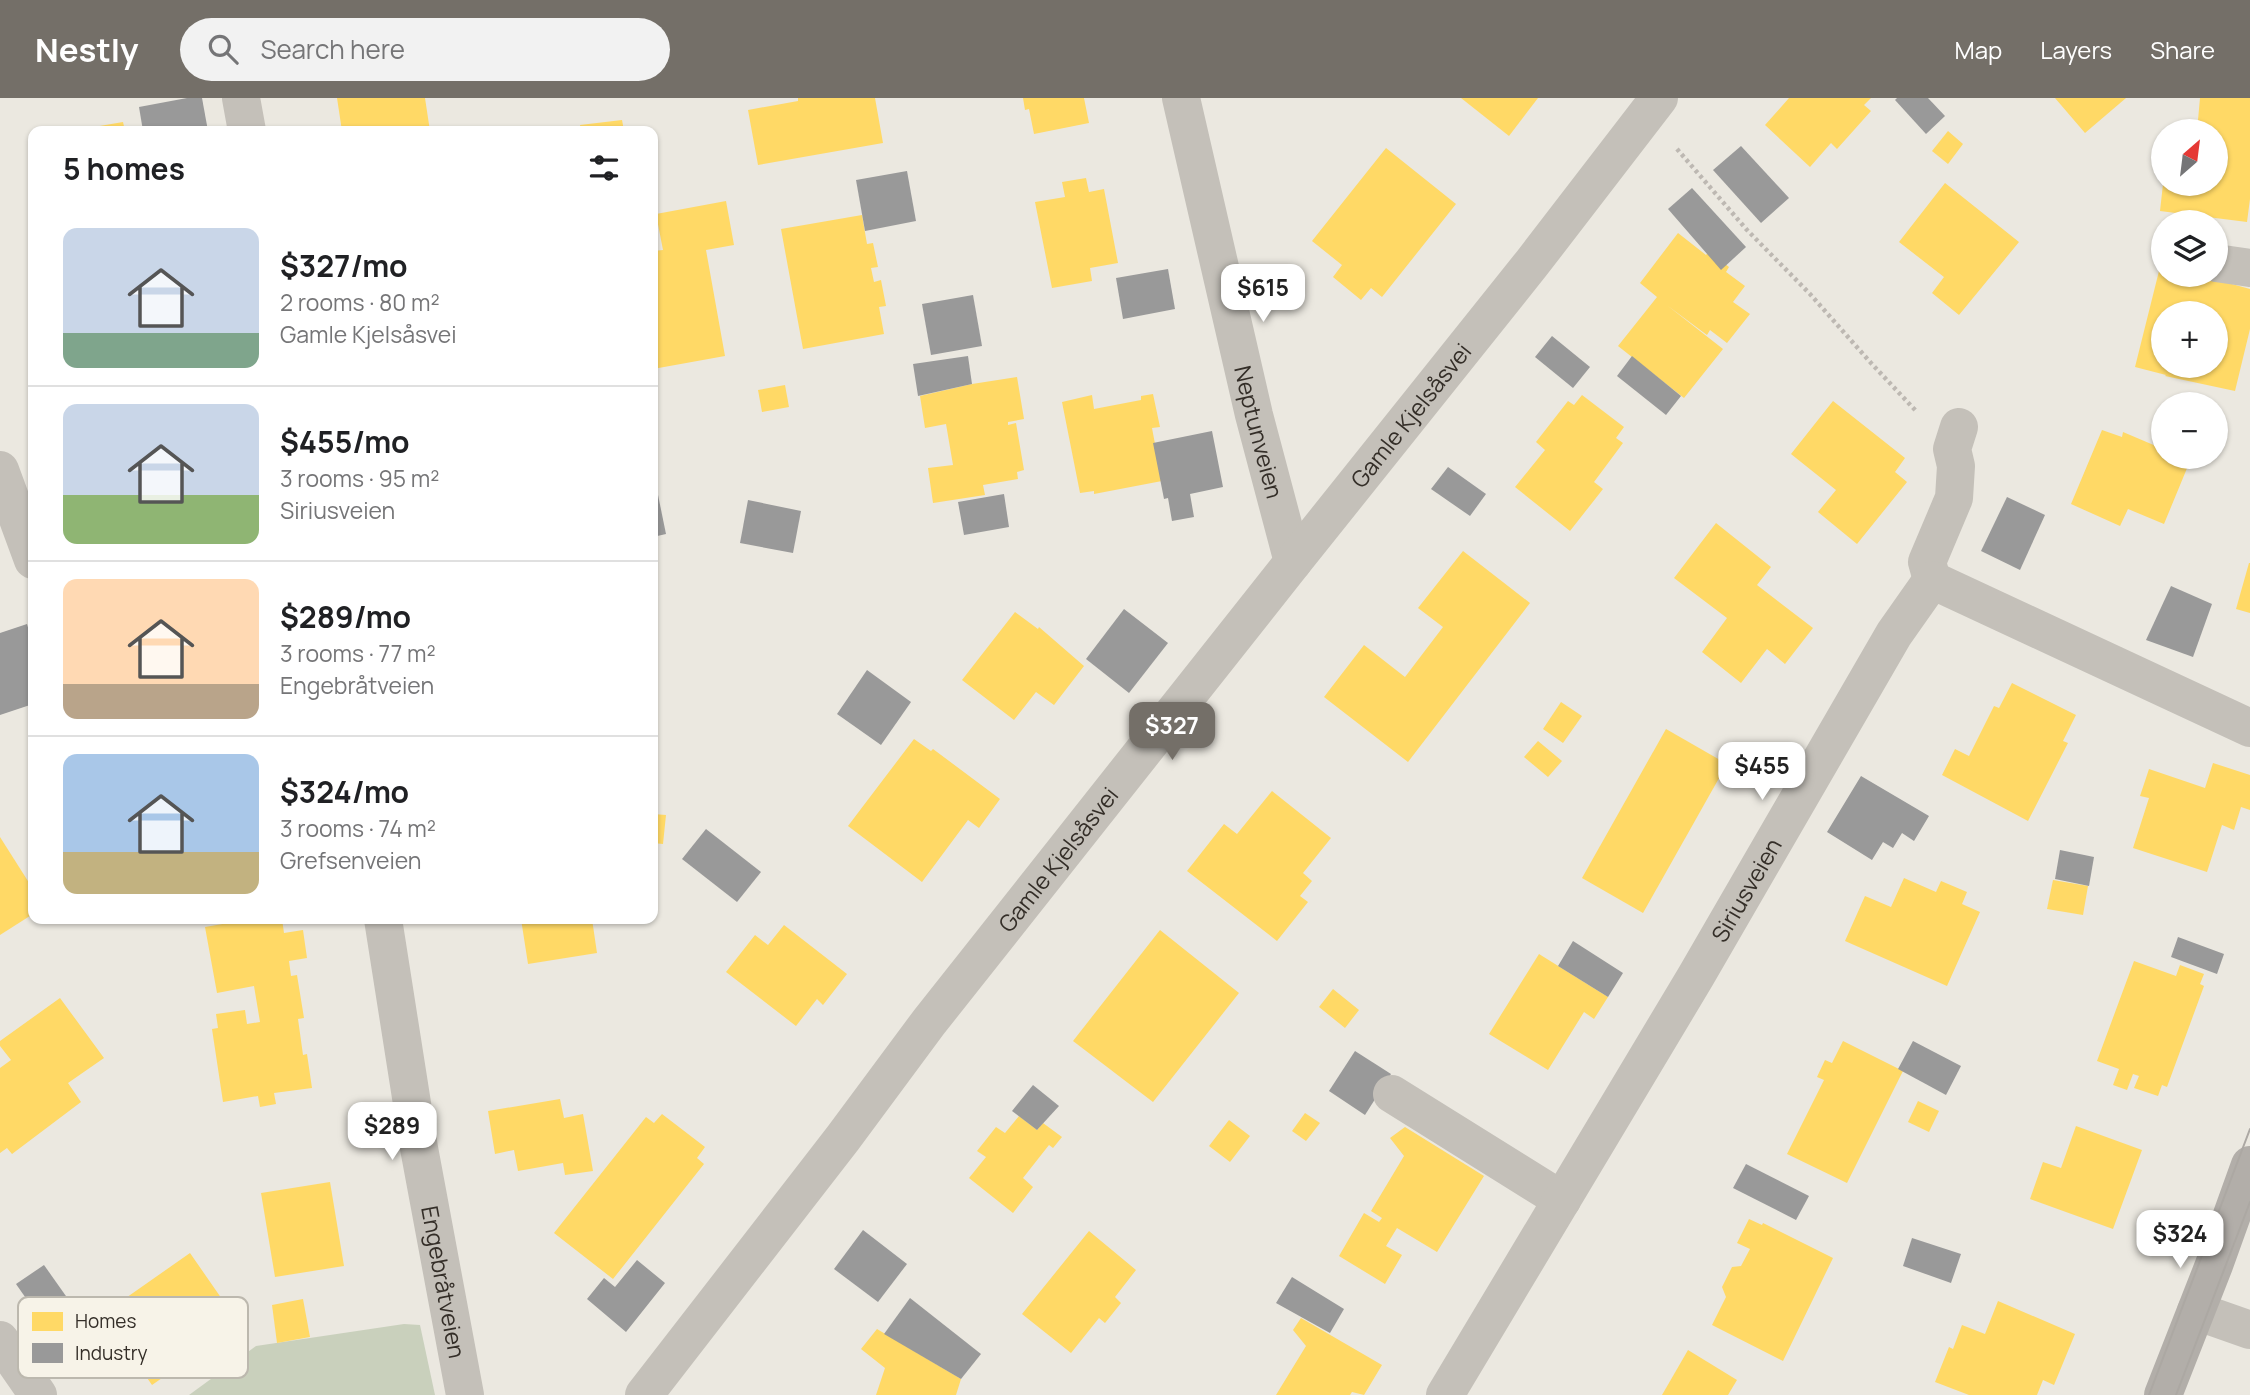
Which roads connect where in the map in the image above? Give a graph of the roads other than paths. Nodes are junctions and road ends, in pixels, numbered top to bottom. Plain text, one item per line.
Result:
1 (241, 98) edge
2 (1181, 98) edge
3 (1653, 106) edge
4 (246, 126) edge
5 (2228, 265) edge
6 (2250, 268) edge
7 (1941, 423) road end
8 (0, 470) edge
9 (28, 546) edge
10 (1293, 562) junction
11 (1932, 580) junction
12 (2250, 728) edge
13 (384, 924) edge
14 (1392, 1094) dead end
15 (2250, 1165) edge
16 (1562, 1200) junction
17 (2196, 1311) junction
18 (2250, 1330) edge
19 (0, 1340) edge
20 (18, 1366) edge
21 (26, 1378) edge
22 (38, 1395) edge
23 (465, 1395) edge
24 (644, 1395) edge
25 (1445, 1395) edge
26 (2163, 1395) edge

1 - 4 street
2 - 10 street, Neptunveien
3 - 10 street, Gamle Kjelsåsvei
5 - 6 street
7 - 11 street
8 - 9 street
10 - 24 street, Gamle Kjelsåsvei
11 - 12 street
11 - 16 street, Siriusveien
13 - 23 street, Engebråtveien
14 - 16 street
15 - 17 main road
16 - 25 street, Siriusveien
17 - 18 street
17 - 26 main road
19 - 20 street
21 - 22 street

